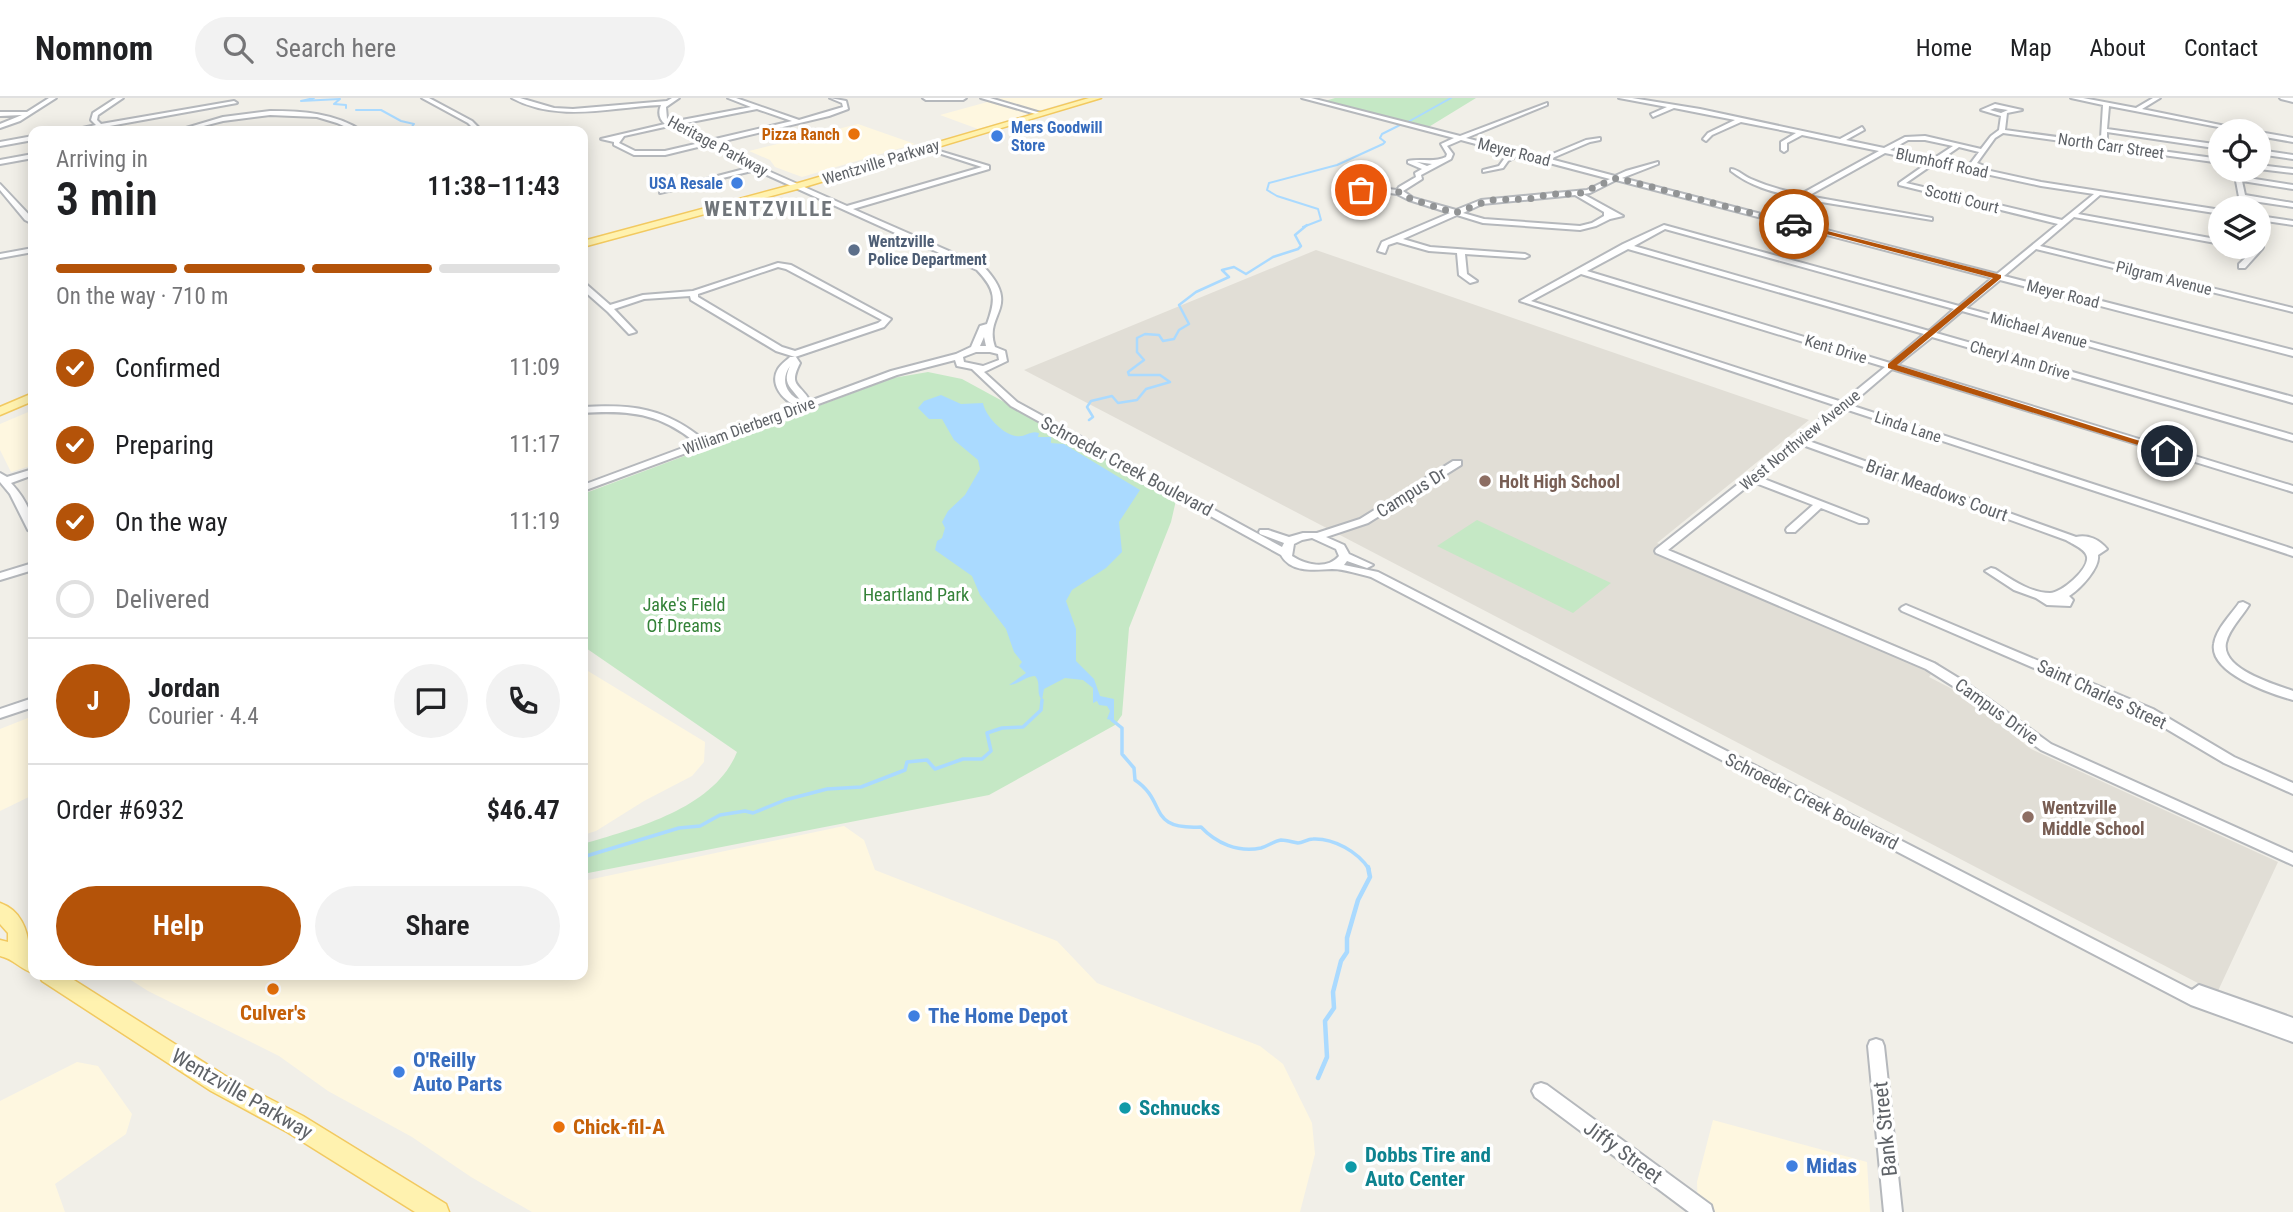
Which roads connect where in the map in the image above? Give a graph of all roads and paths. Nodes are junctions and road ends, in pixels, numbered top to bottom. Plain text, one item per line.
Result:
1 (53, 98) edge
2 (120, 98) edge
3 (425, 98) edge
4 (518, 98) edge
5 (676, 98) edge
6 (731, 98) edge
7 (833, 98) edge
8 (926, 98) edge
9 (962, 98) edge
10 (984, 98) edge
11 (1097, 98) edge
12 (1305, 98) edge
13 (1622, 98) edge
14 (2074, 98) edge
15 (2157, 98) edge
16 (2283, 98) edge
17 (936, 99) edge
18 (950, 99) edge
19 (2293, 100) edge
20 (234, 103) dead end
21 (668, 103) junction
22 (1545, 104) dead end
23 (2106, 104) junction
24 (759, 107) junction
25 (1673, 107) junction
26 (2137, 110) junction
27 (25, 113) junction
28 (0, 114) edge
29 (1041, 114) junction
30 (1653, 115) dead end
31 (2004, 115) junction
32 (1740, 120) junction
33 (2192, 121) junction
34 (799, 122) junction
35 (2208, 124) edge
36 (671, 125) junction
37 (0, 126) edge
38 (99, 126) edge
39 (117, 126) edge
40 (205, 126) edge
41 (349, 126) edge
42 (474, 126) edge
43 (1862, 129) dead end
44 (2002, 131) junction
45 (2104, 131) junction
46 (1801, 133) junction
47 (2271, 136) edge
48 (1461, 138) junction
49 (28, 139) edge
50 (1598, 139) dead end
51 (1706, 139) dead end
52 (2291, 140) edge
53 (1841, 141) junction
54 (712, 143) junction
55 (2193, 143) junction
56 (0, 144) edge
57 (2208, 145) edge
58 (2103, 146) junction
59 (1954, 147) junction
60 (928, 148) junction
61 (1784, 150) dead end
62 (1882, 150) junction
63 (1519, 153) junction
64 (1982, 153) junction
65 (2271, 153) edge
66 (2293, 155) edge
67 (28, 157) edge
68 (2193, 158) junction
69 (1544, 160) junction
70 (2208, 160) edge
71 (1935, 161) junction
72 (0, 162) edge
73 (1436, 163) junction
74 (1656, 163) dead end
75 (1426, 167) junction
76 (757, 168) junction
77 (2271, 168) edge
78 (1733, 170) dead end
79 (1485, 171) dead end
80 (2293, 171) edge
81 (2016, 177) junction
82 (1617, 178) junction
83 (2259, 182) edge
84 (0, 186) edge
85 (798, 186) junction
86 (1342, 186) dead end
87 (2293, 187) edge
88 (662, 192) dead end
89 (1399, 192) junction
90 (2099, 193) junction
91 (1578, 194) junction
92 (1802, 196) junction
93 (2271, 202) edge
94 (2293, 205) edge
95 (847, 208) junction
96 (2208, 210) edge
97 (1455, 213) junction
98 (2073, 215) junction
99 (1766, 216) junction
100 (1930, 219) dead end
101 (28, 220) edge
102 (2271, 220) edge
103 (2064, 223) junction
104 (2293, 223) edge
105 (1396, 239) junction
106 (2208, 240) edge
107 (588, 243) edge
108 (1626, 247) junction
109 (2035, 247) junction
110 (28, 251) edge
111 (1382, 251) dead end
112 (1461, 251) junction
113 (0, 256) edge
114 (1525, 256) dead end
115 (2248, 259) edge
116 (2242, 266) dead end
117 (1580, 271) junction
118 (1998, 277) junction
119 (1473, 281) dead end
120 (588, 290) edge
121 (694, 293) junction
122 (1524, 301) joint
123 (609, 308) junction
124 (1960, 308) junction
125 (2293, 310) edge
126 (632, 332) dead end
127 (1930, 334) junction
128 (975, 349) junction
129 (991, 349) junction
130 (2293, 353) edge
131 (794, 357) junction
132 (961, 361) junction
133 (1891, 366) junction
134 (993, 367) junction
135 (975, 369) junction
136 (28, 399) edge
137 (2293, 400) edge
138 (806, 404) junction
139 (1843, 406) junction
140 (588, 410) edge
141 (0, 411) edge
142 (2293, 438) edge
143 (1800, 441) junction
144 (702, 443) junction
145 (1457, 463) dead end
146 (28, 473) edge
147 (1752, 478) junction
148 (3, 479) edge
149 (588, 486) edge
150 (2293, 489) edge
151 (1820, 504) junction
152 (1364, 521) junction
153 (1863, 521) dead end
154 (28, 522) edge
155 (1791, 530) dead end
156 (1317, 536) junction
157 (1290, 541) junction
158 (1343, 551) junction
159 (1660, 551) joint
160 (2293, 553) edge
161 (1286, 554) junction
162 (1333, 566) junction
163 (28, 568) edge
164 (1991, 572) dead end
165 (0, 577) edge
166 (2243, 605) dead end
167 (1906, 609) dead end
168 (2293, 696) edge
169 (28, 704) edge
170 (0, 714) edge
171 (2293, 789) edge
172 (2293, 859) edge
173 (0, 911) edge
174 (21, 946) edge
175 (57, 980) edge
176 (2293, 1025) edge
177 (2293, 1035) edge
178 (1876, 1046) dead end
179 (1541, 1091) dead end
180 (437, 1212) edge
181 (1704, 1212) edge
182 (1893, 1212) edge

1 - 27 street
2 - 38 street
3 - 42 street
4 - 21 street
5 - 21 street, Heritage Parkway
6 - 24 street
7 - 34 street
8 - 17 street
9 - 18 street
10 - 29 street
11 - 29 main road, Wentzville Parkway
12 - 48 street, Meyer Road
13 - 25 street, Blumhoff Road
14 - 23 street
15 - 26 street
16 - 19 street
17 - 18 street
20 - 39 street
21 - 36 street, Heritage Parkway
22 - 48 street
23 - 26 street
23 - 45 street
24 - 34 street
24 - 36 street
25 - 30 street
25 - 32 street, Blumhoff Road
26 - 33 street
27 - 28 street
27 - 37 street
29 - 60 main road, Wentzville Parkway
31 - 31 street
31 - 44 street
32 - 46 street, Blumhoff Road
32 - 51 street
33 - 35 street
33 - 55 street
34 - 54 street
36 - 54 street, Heritage Parkway
36 - 54 street
40 - 41 street
43 - 53 street
44 - 58 street, North Carr Street
44 - 64 street
45 - 55 street
45 - 58 street
46 - 53 street, Blumhoff Road
46 - 61 street
47 - 52 street
48 - 63 street, Meyer Road
48 - 73 street
49 - 56 street
50 - 69 street
52 - 66 street
53 - 62 street, Blumhoff Road
54 - 76 street, Heritage Parkway
55 - 57 street
55 - 68 street
58 - 68 street, North Carr Street
59 - 62 street
59 - 64 street
59 - 71 street
60 - 85 main road, Wentzville Parkway
60 - 95 street
62 - 71 street, Blumhoff Road
62 - 92 street
63 - 69 street, Meyer Road
63 - 79 street
64 - 81 street
65 - 66 street
67 - 72 street
68 - 70 street, North Carr Street
69 - 82 street, Meyer Road
71 - 81 street, Blumhoff Road
71 - 103 street, Scotti Court
73 - 75 street
73 - 75 street
74 - 82 street
75 - 89 street
76 - 85 street, Heritage Parkway
76 - 88 street
77 - 80 street
78 - 92 street
81 - 90 street, Blumhoff Road
82 - 91 street
82 - 99 street, Meyer Road
83 - 87 street
84 - 101 street
85 - 95 street
85 - 107 main road, Wentzville Parkway
86 - 89 street
89 - 97 street
90 - 96 street, Blumhoff Road
90 - 98 street, West Northview Avenue
91 - 97 street
91 - 97 street
92 - 99 street
92 - 100 street
93 - 94 street
95 - 128 street
95 - 129 street
97 - 105 street
98 - 103 street, West Northview Avenue
98 - 106 street
99 - 118 street, Meyer Road
102 - 104 street
103 - 109 street, West Northview Avenue
105 - 111 street
105 - 112 street
108 - 117 street
108 - 124 street, Michael Avenue
108 - 127 street, Cheryl Ann Drive
109 - 118 street, West Northview Avenue
109 - 125 street, Pilgram Avenue
110 - 113 street
112 - 114 street
112 - 119 street
115 - 116 street
117 - 122 street
117 - 133 street, Kent Drive
118 - 124 street, West Northview Avenue
118 - 130 street, Meyer Road
120 - 123 street
121 - 123 street
121 - 131 street
121 - 131 street
122 - 139 street, Linda Lane
123 - 126 street
124 - 127 street, West Northview Avenue
124 - 137 street, Michael Avenue
127 - 133 street, West Northview Avenue
127 - 142 street, Cheryl Ann Drive
128 - 129 street
128 - 132 street
129 - 134 street
131 - 138 street
132 - 135 street
132 - 138 street, William Dierberg Drive
133 - 139 street, West Northview Avenue
133 - 150 street, Kent Drive
134 - 135 street
134 - 157 street, Schroeder Creek Boulevard
135 - 161 street, Schroeder Creek Boulevard
136 - 141 main road
138 - 144 street, William Dierberg Drive
139 - 143 street, West Northview Avenue
139 - 160 street, Linda Lane
140 - 144 street
143 - 147 street, West Northview Avenue
143 - 164 street, Briar Meadows Court
144 - 149 street, William Dierberg Drive
145 - 152 street, Campus Dr
146 - 148 street
147 - 151 street
147 - 159 street, West Northview Avenue
148 - 154 street
151 - 153 street
151 - 155 street
152 - 156 street, Campus Dr
152 - 158 street, Campus Dr
156 - 157 street
156 - 158 street, Schroeder Creek Boulevard
157 - 161 street
158 - 162 street, Campus Dr
158 - 176 street, Schroeder Creek Boulevard
159 - 172 street, Campus Drive
161 - 162 street, Schroeder Creek Boulevard
162 - 177 street, Schroeder Creek Boulevard
163 - 165 street
166 - 168 street
167 - 171 street, Saint Charles Street
169 - 170 street
173 - 174 main road
175 - 180 main road, Wentzville Parkway
178 - 182 street, Bank Street
179 - 181 street, Jiffy Street

